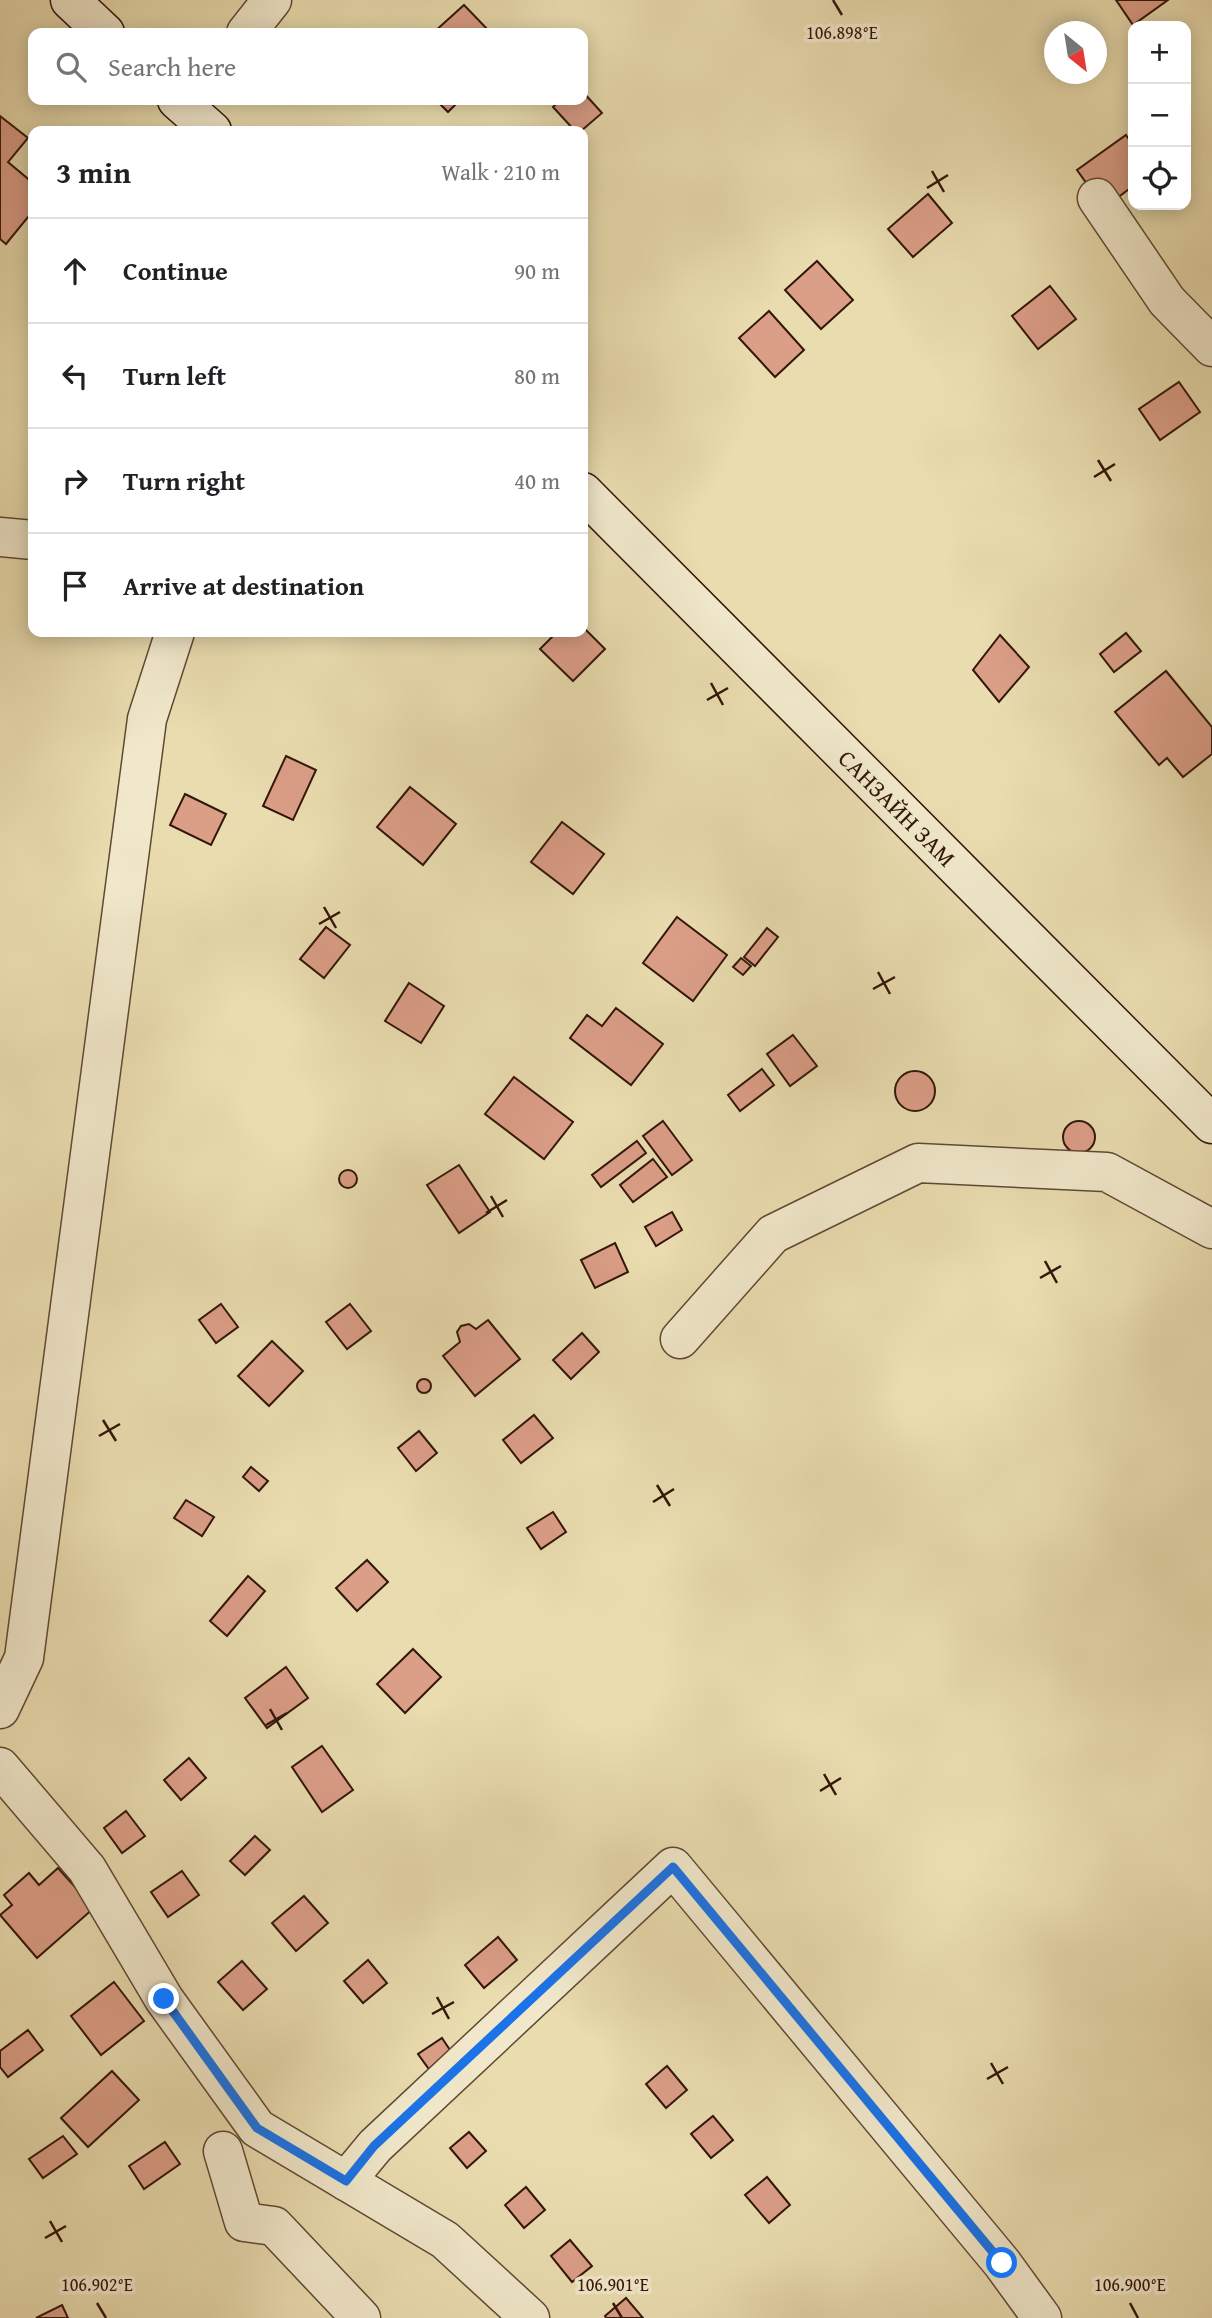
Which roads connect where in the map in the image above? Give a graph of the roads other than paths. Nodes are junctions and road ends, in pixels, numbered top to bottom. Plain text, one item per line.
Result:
1 (70, 0) edge
2 (272, 0) edge
3 (100, 28) edge
4 (250, 28) edge
5 (183, 105) edge
6 (206, 126) edge
7 (1097, 198) dead end
8 (1212, 347) edge
9 (588, 497) edge
10 (0, 537) edge
11 (28, 540) edge
12 (173, 637) edge
13 (1212, 1124) edge
14 (1212, 1229) edge
15 (680, 1339) dead end
16 (0, 1709) edge
17 (0, 1767) edge
18 (223, 2151) dead end
19 (346, 2181) junction
20 (361, 2318) edge
21 (530, 2318) edge
22 (1042, 2318) edge

1 - 3 street
2 - 4 street
5 - 6 street
7 - 8 street
9 - 13 street, САНЗАЙН ЗАМ
10 - 11 street
12 - 16 street
14 - 15 street
17 - 19 street
18 - 20 street
19 - 21 street
19 - 22 street

